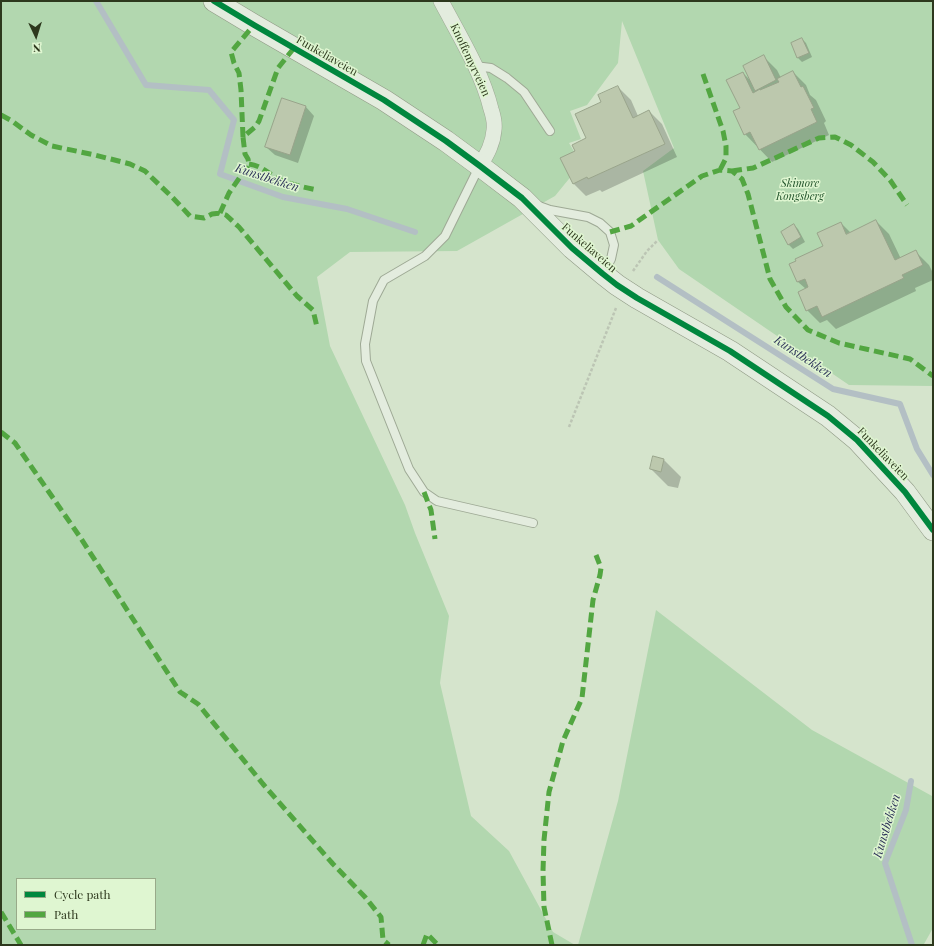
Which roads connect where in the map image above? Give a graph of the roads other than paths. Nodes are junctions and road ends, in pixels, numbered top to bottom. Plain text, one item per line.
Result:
1 (214, 1) edge
2 (441, 1) edge
3 (476, 66) junction
4 (550, 131) dead end
5 (480, 166) junction
6 (522, 198) junction
7 (603, 274) junction
8 (533, 523) dead end
9 (933, 530) edge

1 - 5 street, Funkeliaveien
2 - 3 street, Knoffemyrveien
3 - 4 lane
3 - 5 street, Knoffemyrveien
5 - 6 street, Funkeliaveien
5 - 8 lane
6 - 7 street, Funkeliaveien
6 - 7 lane
7 - 9 street, Funkeliaveien

